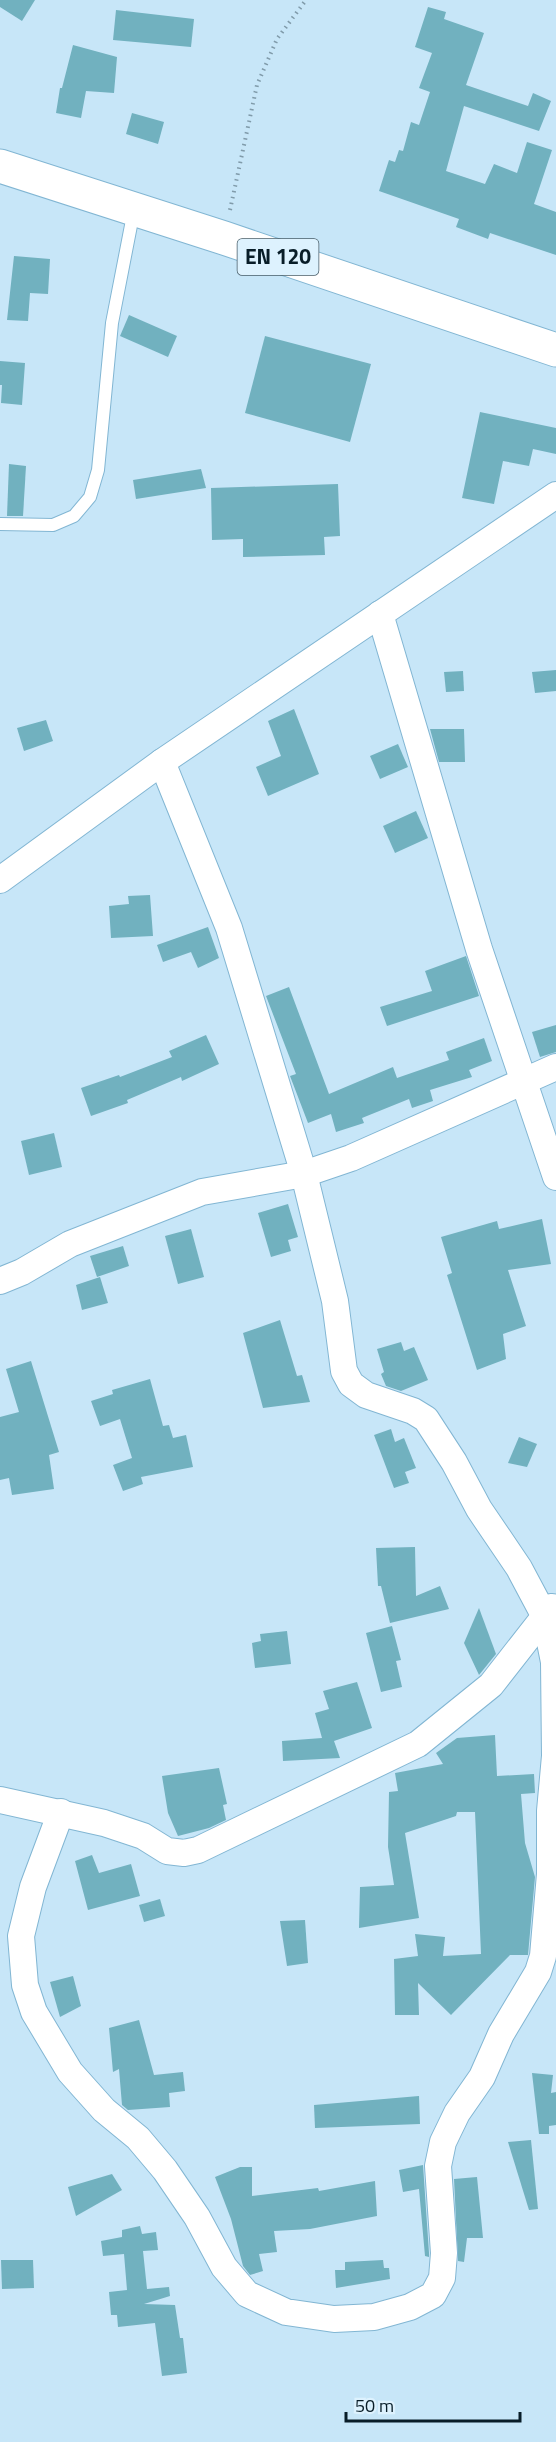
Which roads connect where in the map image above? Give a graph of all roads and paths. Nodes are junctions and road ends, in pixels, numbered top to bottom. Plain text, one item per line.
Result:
1 (306, 0) edge
2 (0, 166) edge
3 (134, 210) junction
4 (224, 238) junction
5 (556, 350) edge
6 (556, 495) edge
7 (0, 524) edge
8 (380, 614) junction
9 (162, 762) junction
10 (0, 880) edge
11 (556, 1067) edge
12 (524, 1081) junction
13 (304, 1174) junction
14 (556, 1177) edge
15 (0, 1281) edge
16 (551, 1609) edge
17 (0, 1800) edge
18 (62, 1812) junction

1 - 4 path
2 - 3 main road, EN 120
3 - 4 main road, EN 120
3 - 7 lane
4 - 5 main road, EN 120
6 - 8 street
8 - 9 street
8 - 12 street
9 - 10 street
9 - 13 street
11 - 12 street
12 - 13 street
12 - 14 street
13 - 15 street
13 - 16 street
16 - 18 street
16 - 18 street
17 - 18 street

